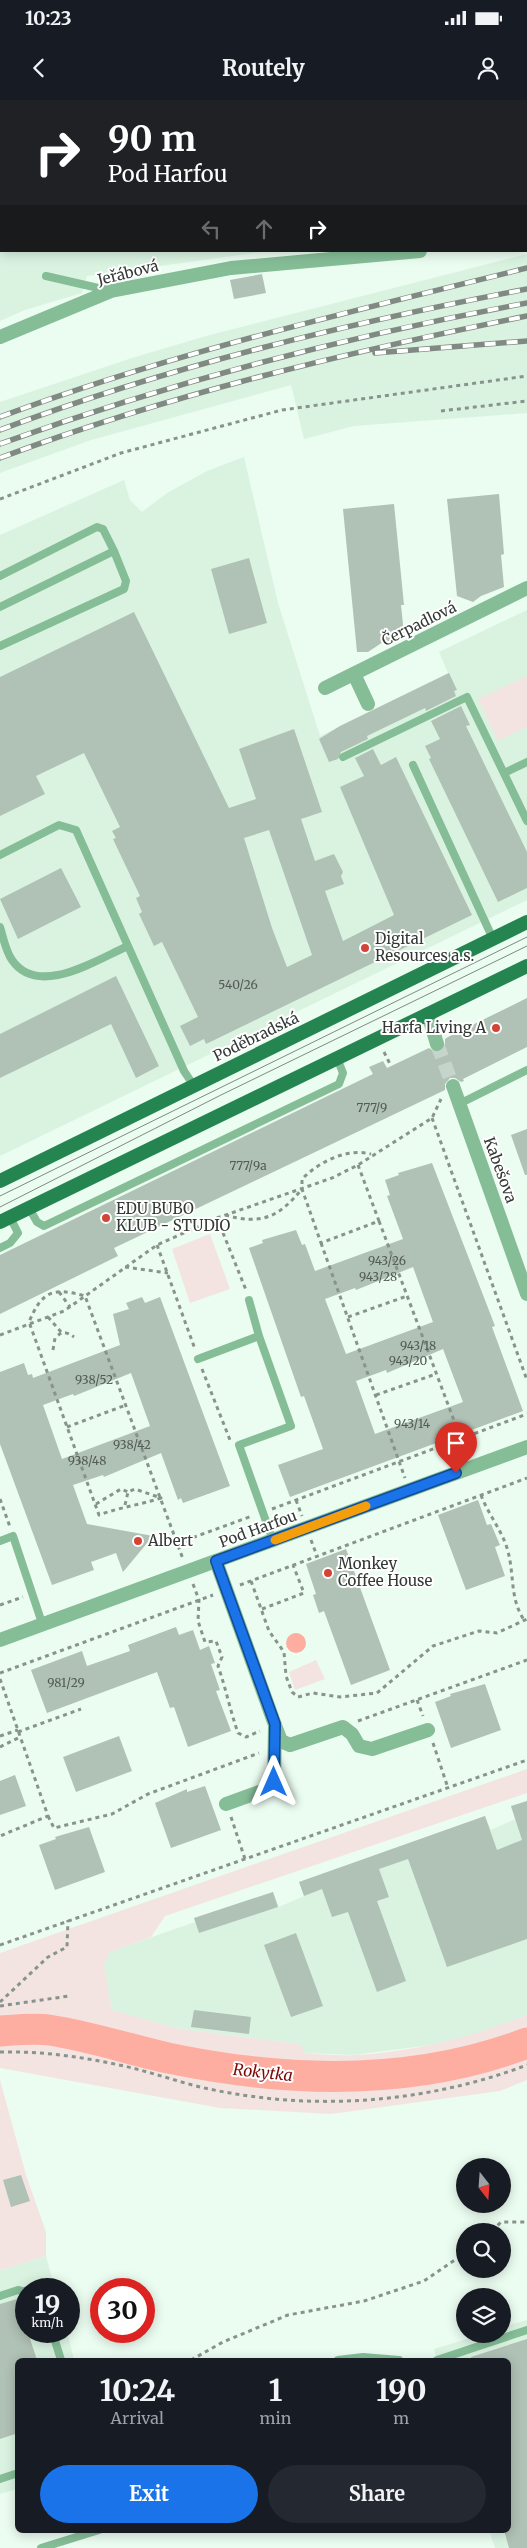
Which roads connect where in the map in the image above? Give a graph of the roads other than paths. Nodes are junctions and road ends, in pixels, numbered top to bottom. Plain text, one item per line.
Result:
1 (409, 252) edge
2 (46, 276) dead end
3 (111, 292) junction
4 (0, 337) edge
5 (114, 551) junction
6 (0, 576) edge
7 (527, 588) edge
8 (0, 607) edge
9 (0, 646) edge
10 (354, 674) junction
11 (325, 688) dead end
12 (368, 704) dead end
13 (343, 756) dead end
14 (527, 762) edge
15 (413, 765) dead end
16 (504, 773) junction
17 (527, 821) edge
18 (0, 855) edge
19 (527, 922) edge
20 (0, 927) edge
21 (493, 939) junction
22 (128, 946) junction
23 (527, 966) edge
24 (428, 1014) junction
25 (437, 1044) tunnel mouth
26 (337, 1058) junction
27 (527, 1070) edge
28 (194, 1086) junction
29 (456, 1093) joint
30 (0, 1181) edge
31 (29, 1208) junction
32 (5, 1219) edge
33 (0, 1248) edge
34 (527, 1294) edge
35 (249, 1300) road end
36 (258, 1336) junction
37 (198, 1359) dead end
38 (527, 1447) edge
39 (273, 1540) junction
40 (0, 1541) edge
41 (216, 1561) junction
42 (42, 1624) junction
43 (0, 1640) edge
44 (275, 1724) junction
45 (428, 1730) dead end
46 (226, 1804) dead end
47 (15, 2291) edge
48 (0, 2296) edge
49 (527, 2330) edge
50 (56, 2343) edge
51 (60, 2358) edge
52 (355, 2358) edge
53 (375, 2358) edge
54 (443, 2358) edge
55 (15, 2474) edge
56 (0, 2479) edge
57 (89, 2533) edge
58 (41, 2548) edge

1 - 3 street, Jeřábová
2 - 3 lane
3 - 4 street, Jeřábová
5 - 6 lane
5 - 8 lane
5 - 9 lane
7 - 10 street, Čerpadlová
10 - 11 street, Čerpadlová
10 - 12 street
13 - 16 lane
14 - 16 lane
15 - 21 lane
16 - 17 lane
18 - 22 lane
19 - 21 main road, Poděbradská
20 - 22 lane
21 - 28 main road, Poděbradská
22 - 28 lane
23 - 24 main road
24 - 25 street
24 - 26 main road
26 - 31 main road
26 - 31 lane
27 - 29 lane
28 - 30 main road, Poděbradská
29 - 34 street, Kabešova
31 - 32 main road
32 - 33 lane
35 - 36 lane
36 - 37 lane
36 - 39 lane
38 - 39 street, Pod Harfou
39 - 41 street, Pod Harfou
40 - 42 lane
41 - 42 street, Pod Harfou
41 - 44 street
42 - 43 street, Pod Harfou
44 - 45 street
44 - 46 street
47 - 48 lane
49 - 54 lane
50 - 51 lane
52 - 53 lane
55 - 56 lane
57 - 58 lane

